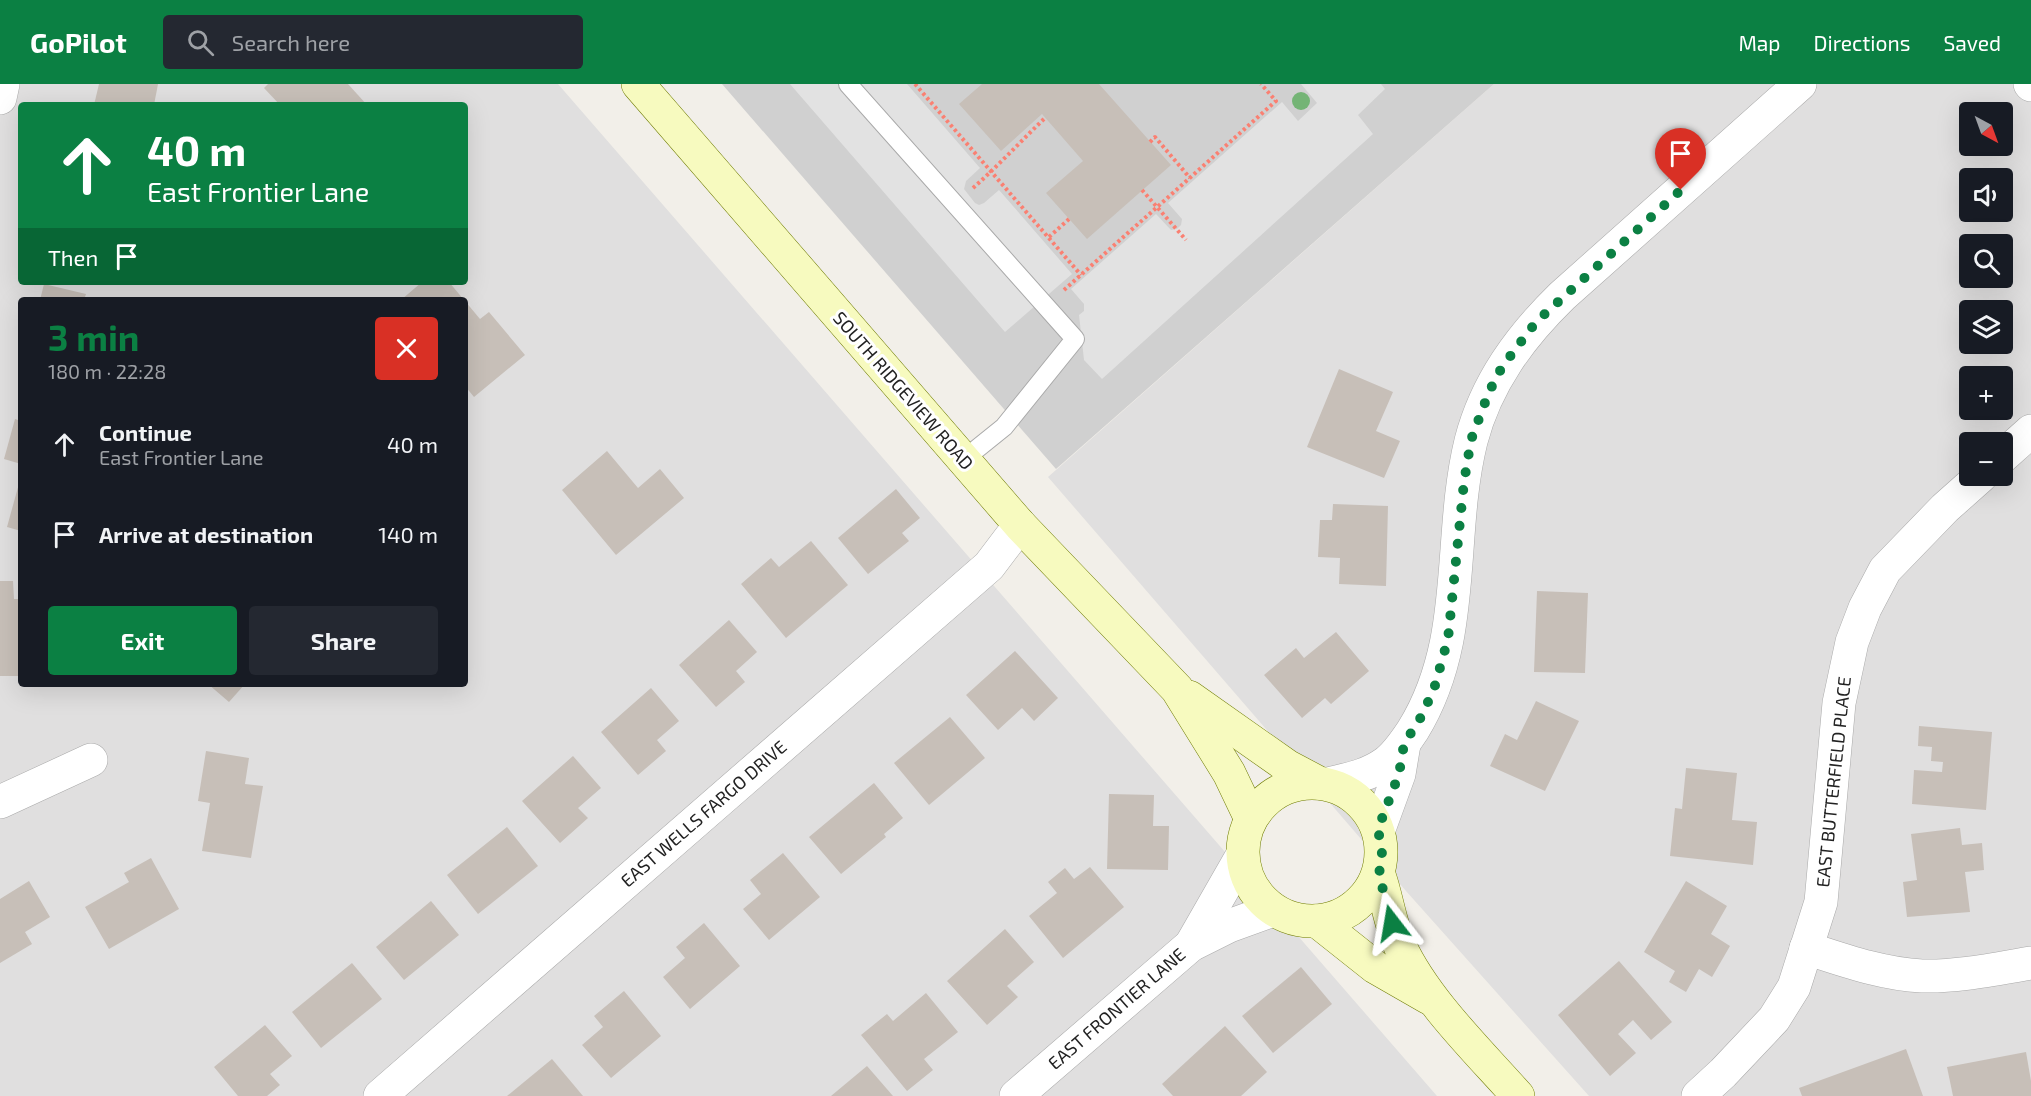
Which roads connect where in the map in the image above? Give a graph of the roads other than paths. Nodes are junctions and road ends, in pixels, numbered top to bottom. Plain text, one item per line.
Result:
1 (3, 84) edge
2 (848, 84) edge
3 (1800, 84) edge
4 (643, 86) edge
5 (0, 98) edge
6 (2031, 431) edge
7 (2013, 447) edge
8 (963, 460) junction
9 (1970, 486) edge
10 (1020, 525) junction
11 (1177, 689) junction
12 (1404, 744) junction
13 (91, 760) dead end
14 (1324, 784) junction
15 (0, 802) edge
16 (1251, 819) junction
17 (1378, 829) junction
18 (1242, 856) junction
19 (1379, 875) junction
20 (1273, 910) junction
21 (1317, 921) junction
22 (1191, 945) junction
23 (1806, 948) junction
24 (2031, 963) edge
25 (1436, 1002) junction
26 (380, 1096) edge
27 (1016, 1096) edge
28 (1518, 1096) edge
29 (1698, 1096) edge

1 - 5 street
2 - 8 lane
3 - 12 street
4 - 8 main road, SOUTH RIDGEVIEW ROAD
6 - 7 street
8 - 10 main road, SOUTH RIDGEVIEW ROAD
9 - 23 street, EAST BUTTERFIELD PLACE
10 - 11 main road, SOUTH RIDGEVIEW ROAD
10 - 26 street, EAST WELLS FARGO DRIVE
11 - 14 main road
11 - 16 main road
12 - 14 street
12 - 17 street
13 - 15 street
14 - 16 main road
14 - 17 main road
16 - 18 main road
17 - 19 main road
18 - 20 main road
18 - 22 street
19 - 21 main road
19 - 25 main road
20 - 21 main road
20 - 22 street
21 - 25 main road
22 - 27 street, EAST FRONTIER LANE
23 - 24 street
23 - 29 street, EAST BUTTERFIELD PLACE
25 - 28 main road

